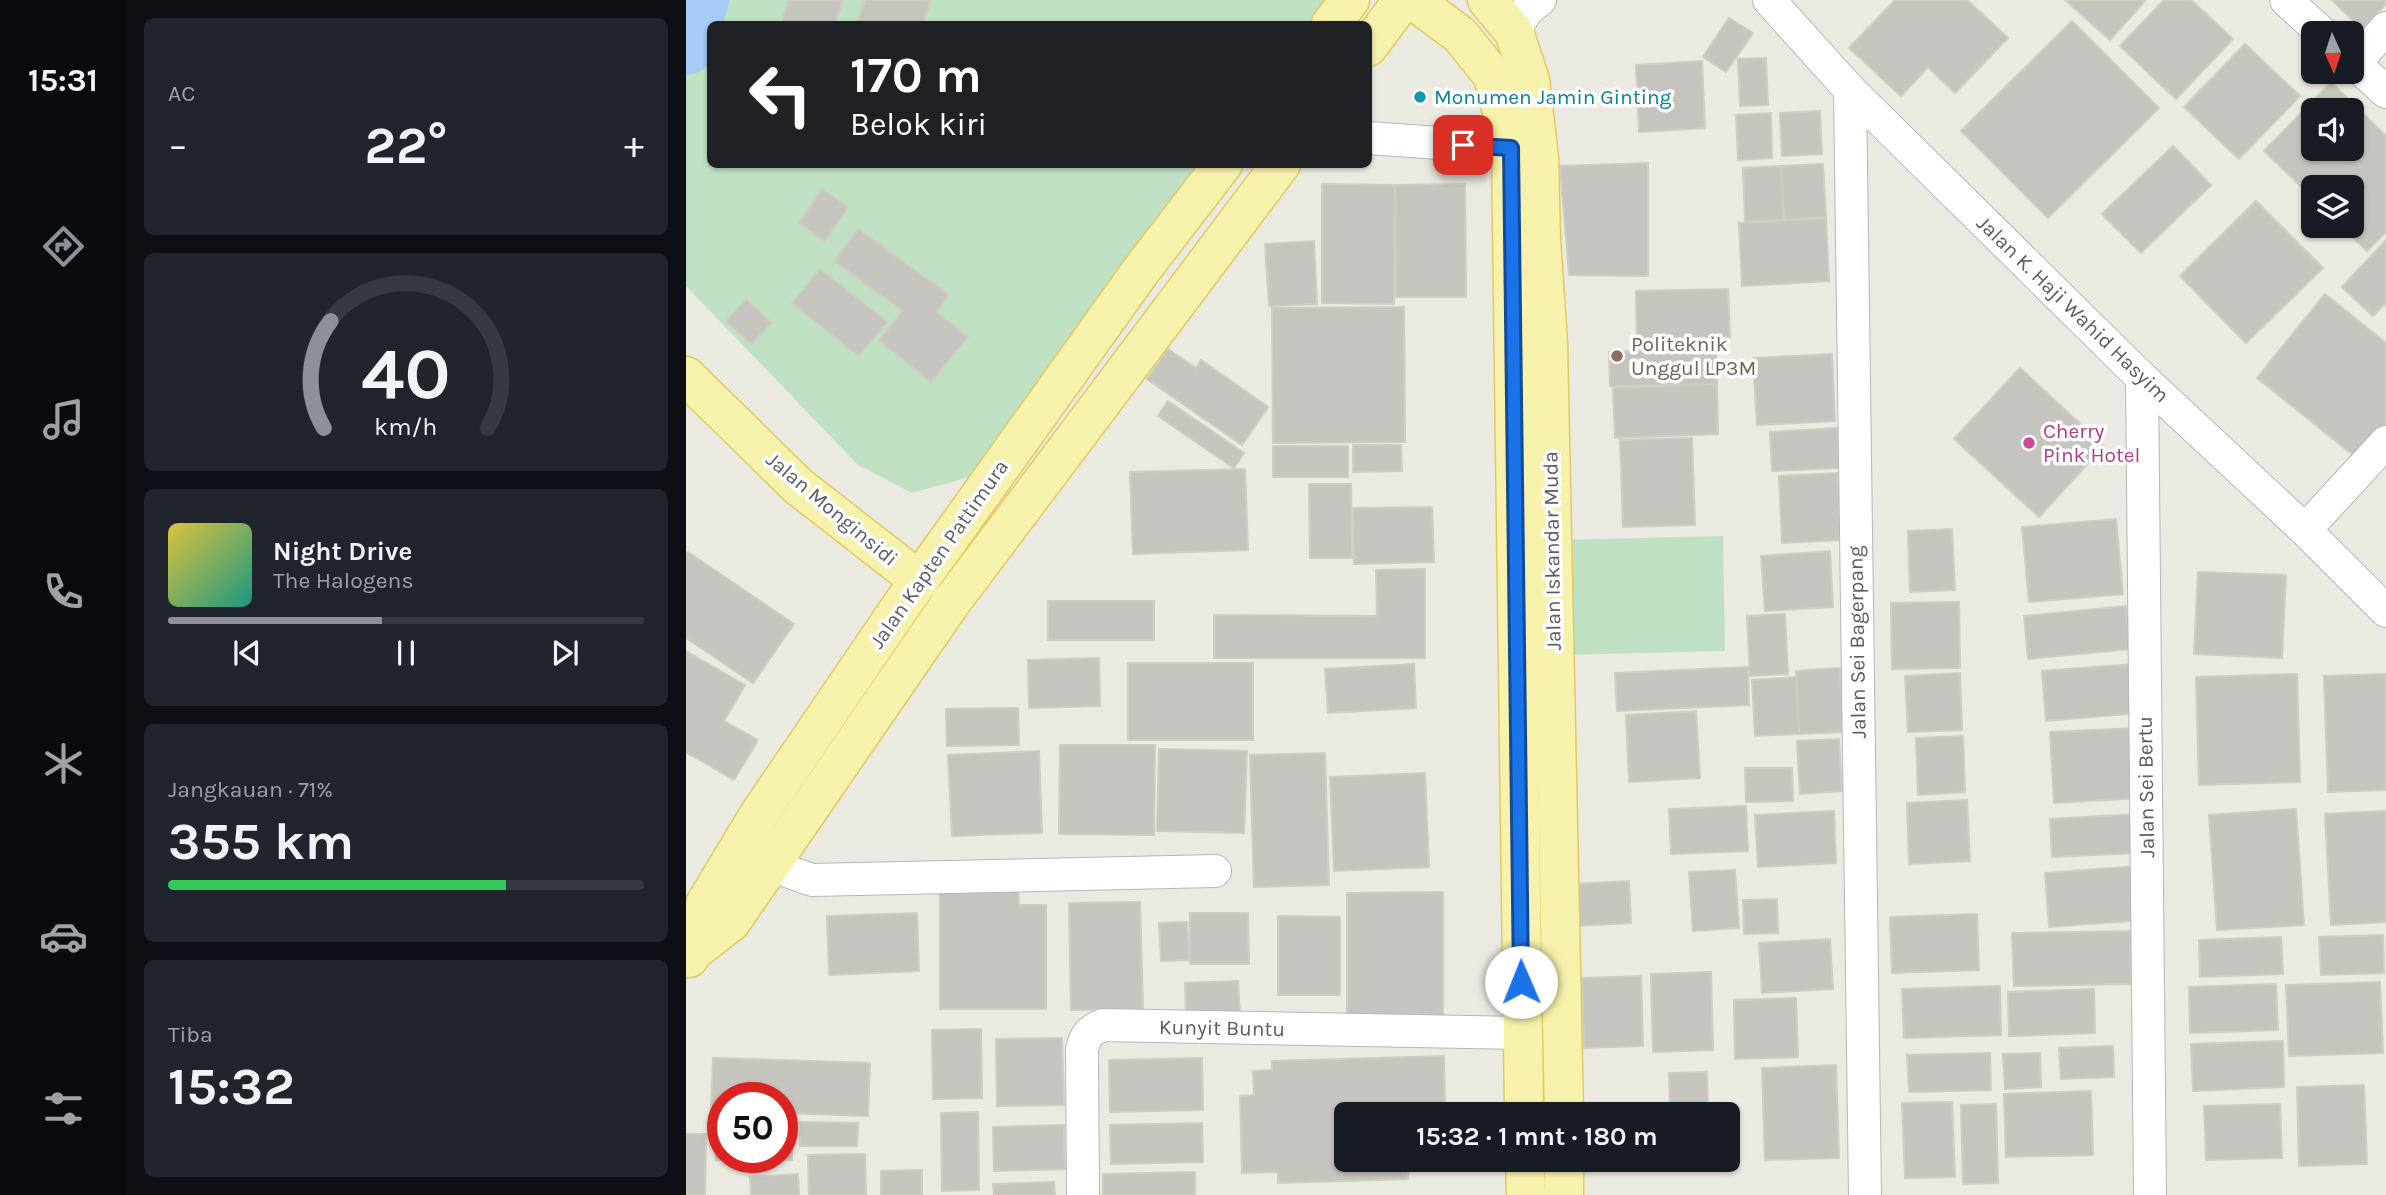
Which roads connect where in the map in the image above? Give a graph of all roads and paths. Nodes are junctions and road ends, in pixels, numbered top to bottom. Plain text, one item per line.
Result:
1 (1350, 0) edge
2 (1403, 0) edge
3 (1413, 0) edge
4 (1487, 0) edge
5 (1540, 0) edge
6 (2286, 0) edge
7 (1774, 2) edge
8 (1510, 16) edge
9 (1333, 21) edge
10 (2309, 21) edge
11 (2386, 28) edge
12 (1372, 42) edge
13 (2364, 51) edge
14 (2364, 72) edge
15 (1850, 90) junction
16 (2386, 92) edge
17 (1372, 138) edge
18 (1511, 148) junction
19 (1220, 168) edge
20 (1278, 168) edge
21 (686, 377) edge
22 (2142, 378) junction
23 (2386, 442) edge
24 (2305, 530) junction
25 (920, 581) junction
26 (2386, 611) edge
27 (770, 865) junction
28 (1215, 871) dead end
29 (1560, 902) junction
30 (1520, 906) junction
31 (690, 955) edge
32 (1521, 1033) junction
33 (1524, 1102) edge
34 (1564, 1102) edge
35 (1525, 1172) edge
36 (1564, 1172) edge
37 (1083, 1195) edge
38 (1526, 1195) edge
39 (1564, 1195) edge
40 (1865, 1195) edge
41 (2150, 1195) edge

1 - 9 main road
2 - 12 main road
3 - 18 main road, Jalan Iskandar Muda
4 - 8 main road, Jalan Iskandar Muda
5 - 8 street
6 - 10 street
7 - 15 street, Jalan K. Haji Wahid Hasyim
8 - 29 main road, Jalan Iskandar Muda
11 - 13 street
14 - 16 street
15 - 22 street, Jalan K. Haji Wahid Hasyim
15 - 40 street, Jalan Sei Bagerpang
17 - 18 street
18 - 30 main road, Jalan Iskandar Muda
19 - 25 main road, Jalan Kapten Pattimura
20 - 27 main road, Jalan Kapten Pattimura
21 - 25 main road, Jalan Monginsidi
22 - 24 street, Jalan K. Haji Wahid Hasyim
22 - 41 street, Jalan Sei Bertu
23 - 24 street
24 - 26 street, Jalan K. Haji Wahid Hasyim
25 - 31 main road, Jalan Kapten Pattimura
27 - 28 street
27 - 31 main road, Jalan Kapten Pattimura
29 - 30 main road
29 - 34 main road, Jalan Iskandar Muda
30 - 32 main road, Jalan Iskandar Muda
32 - 33 main road, Jalan Iskandar Muda
32 - 37 street, Kunyit Buntu
35 - 38 main road
36 - 39 main road

